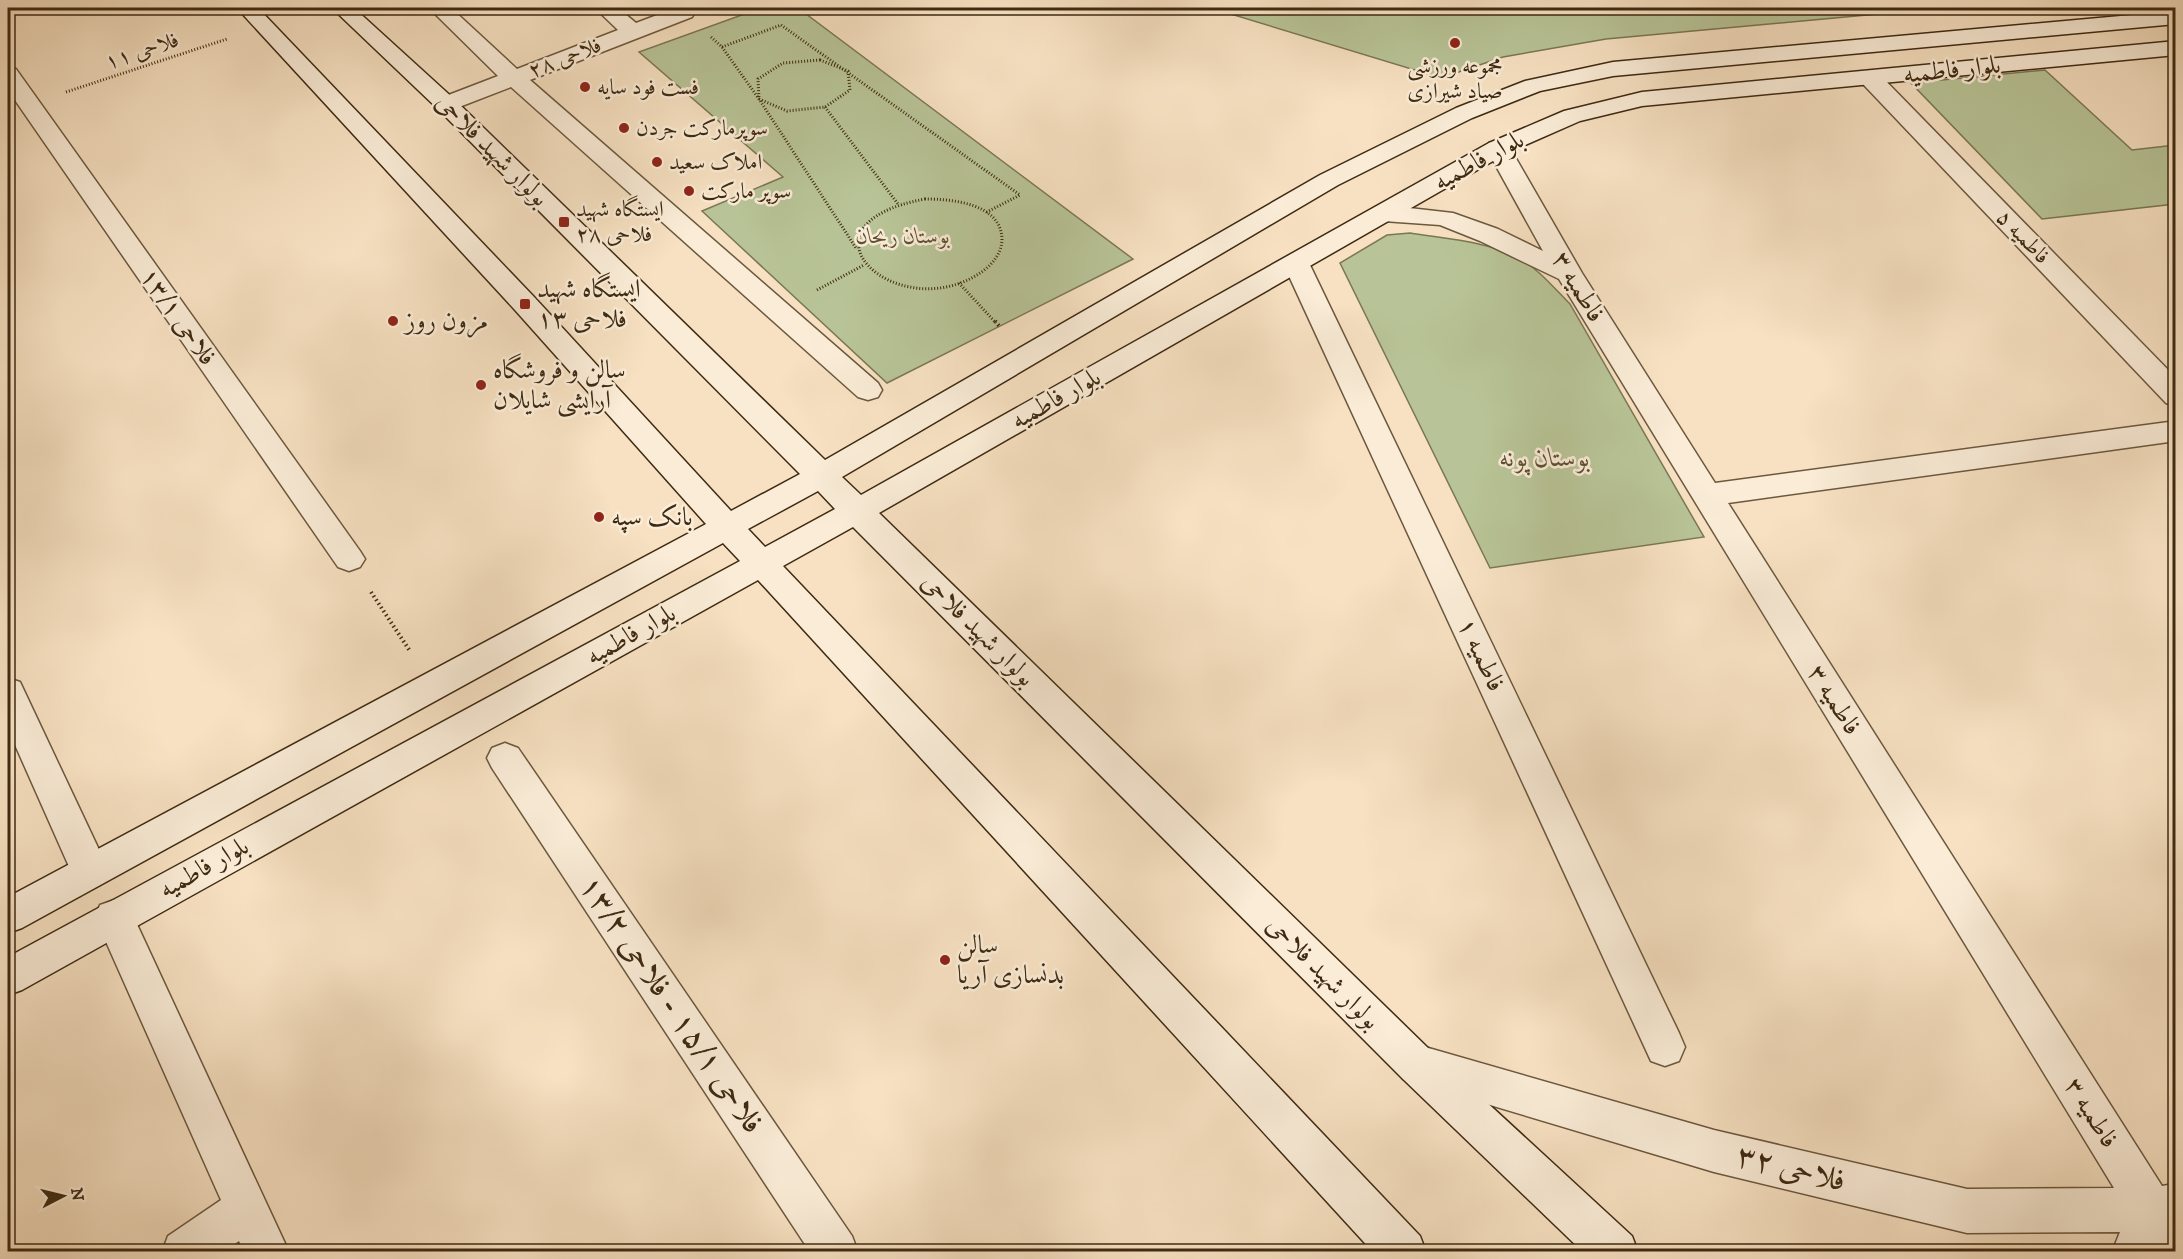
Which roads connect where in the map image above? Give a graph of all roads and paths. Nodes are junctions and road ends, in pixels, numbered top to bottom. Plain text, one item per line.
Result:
1 (342, 8) edge
2 (439, 8) edge
3 (605, 8) edge
4 (680, 10) edge
5 (257, 17) edge
6 (2175, 17) edge
7 (634, 32) junction
8 (2175, 48) edge
9 (848, 71) junction
10 (8, 74) edge
11 (514, 78) junction
12 (1870, 78) junction
13 (759, 99) junction
14 (446, 104) junction
15 (18, 107) edge
16 (825, 107) junction
17 (1498, 148) junction
18 (898, 204) junction
19 (985, 213) junction
20 (1383, 213) junction
21 (857, 248) junction
22 (1296, 263) junction
23 (864, 265) junction
24 (1569, 273) junction
25 (959, 284) junction
26 (778, 310) junction
27 (1028, 356) junction
28 (868, 390) dead end
29 (2175, 396) edge
30 (2175, 431) edge
31 (821, 476) junction
32 (1706, 495) junction
33 (857, 511) junction
34 (727, 526) junction
35 (349, 559) joint
36 (763, 563) junction
37 (433, 685) junction
38 (8, 692) edge
39 (505, 758) dead end
40 (90, 871) junction
41 (8, 916) edge
42 (114, 917) junction
43 (8, 977) edge
44 (1665, 1047) dead end
45 (1416, 1065) junction
46 (2163, 1208) edge
47 (248, 1209) junction
48 (2175, 1249) edge
49 (184, 1251) edge
50 (267, 1251) edge
51 (837, 1251) edge
52 (1404, 1251) edge
53 (1616, 1251) edge
54 (2134, 1251) edge

1 - 14 street, بولوار شهید فلاحی
2 - 11 street
3 - 7 street
4 - 7 street, فلاحی ۲۸
5 - 15 path, فلاحی ۱۱
5 - 34 street
6 - 27 street, بلوار فاطمیه
7 - 11 street, فلاحی ۲۸
8 - 12 street, بلوار فاطمیه
9 - 13 path
9 - 13 path
9 - 16 path
9 - 19 path
10 - 15 street, فلاحی ۱۳/۱
11 - 14 street, فلاحی ۲۸
11 - 26 street
12 - 17 street, بلوار فاطمیه
12 - 29 street, فاطمیه ۵
13 - 16 path
13 - 21 path
14 - 31 street, بولوار شهید فلاحی
15 - 35 street, فلاحی ۱۳/۱
16 - 18 path
17 - 20 street, بلوار فاطمیه
17 - 24 street, فاطمیه ۳
18 - 19 path
18 - 21 path
19 - 25 path
20 - 22 street, بلوار فاطمیه
20 - 24 street
21 - 23 path
22 - 33 street, بلوار فاطمیه
22 - 44 street, فاطمیه ۱
23 - 25 path
23 - 26 path
24 - 32 street, فاطمیه ۳
25 - 27 path
26 - 28 street
27 - 31 street, بلوار فاطمیه
30 - 32 street
31 - 33 street, بولوار شهید فلاحی
31 - 34 street, بلوار فاطمیه
32 - 46 street, فاطمیه ۳
33 - 36 street, بلوار فاطمیه
33 - 45 street, بولوار شهید فلاحی
34 - 36 street
34 - 37 street, بلوار فاطمیه
35 - 37 path
36 - 42 street, بلوار فاطمیه
36 - 52 street
37 - 40 street, بلوار فاطمیه
38 - 40 street
39 - 51 street, فلاحی ۱۵/۱ - فلاحی ۱۳/۲
40 - 41 street, بلوار فاطمیه
42 - 43 street, بلوار فاطمیه
42 - 47 street
45 - 46 street, فلاحی ۳۲
45 - 53 street, بولوار شهید فلاحی
46 - 48 street, فاطمیه ۳
46 - 54 street
47 - 49 street
47 - 50 street

